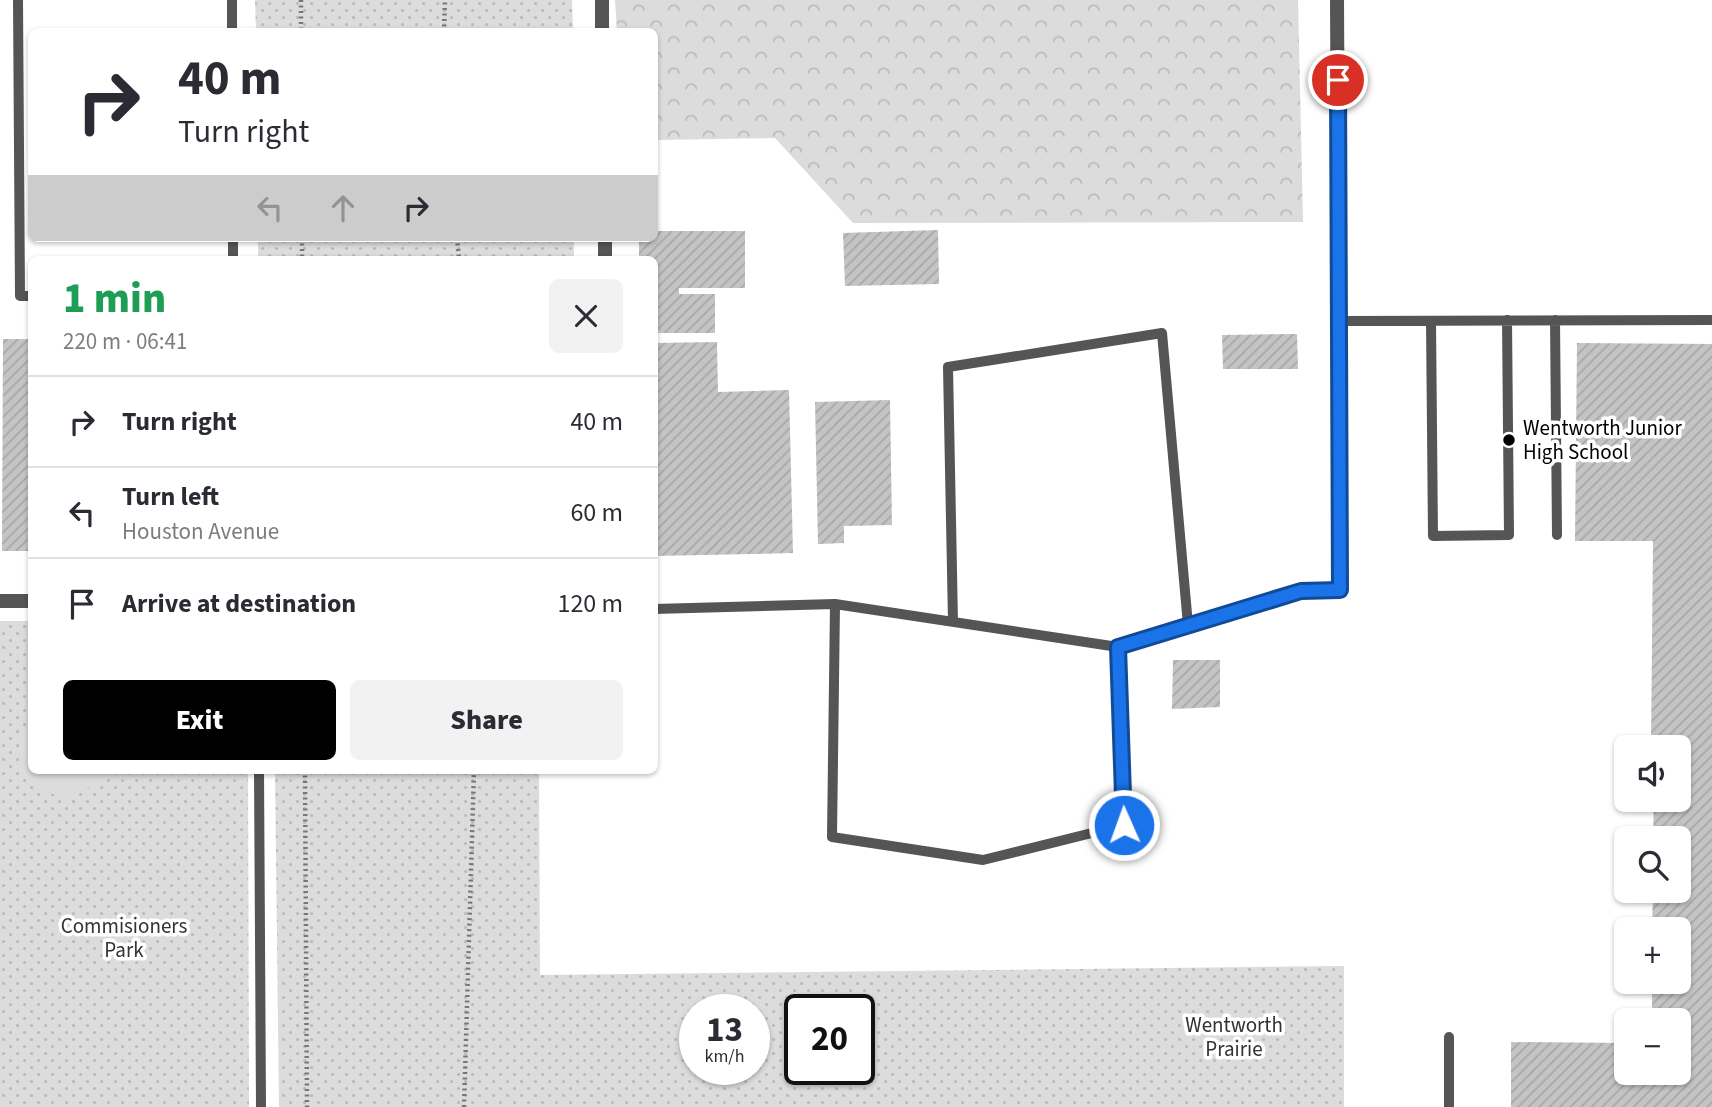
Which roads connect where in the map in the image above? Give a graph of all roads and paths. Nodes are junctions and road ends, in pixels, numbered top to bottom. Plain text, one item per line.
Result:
1 (18, 0) edge
2 (232, 0) edge
3 (301, 0) edge
4 (445, 0) edge
5 (602, 0) edge
6 (1337, 0) edge
7 (232, 28) edge
8 (301, 28) edge
9 (444, 28) edge
10 (602, 28) edge
11 (28, 296) edge
12 (1507, 320) junction
13 (1555, 320) junction
14 (1712, 320) edge
15 (1339, 321) junction
16 (1431, 321) junction
17 (1557, 535) dead end
18 (1340, 590) joint
19 (0, 601) edge
20 (28, 601) edge
21 (835, 604) junction
22 (658, 609) edge
23 (953, 622) junction
24 (1188, 625) junction
25 (1118, 647) junction
26 (259, 774) edge
27 (305, 774) edge
28 (474, 774) edge
29 (1449, 1037) dead end
30 (261, 1107) edge
31 (307, 1107) edge
32 (464, 1107) edge
33 (1450, 1107) edge

1 - 11 lane
2 - 7 lane
3 - 8 path
4 - 9 path
5 - 10 street
6 - 15 street
12 - 13 lane
12 - 16 lane
12 - 16 lane
13 - 14 lane
13 - 17 lane
15 - 16 lane
15 - 18 street
18 - 24 lane
19 - 20 street
21 - 22 lane
21 - 23 lane
21 - 25 lane
23 - 24 lane
23 - 25 lane
24 - 25 lane
26 - 30 lane
27 - 31 path
28 - 32 path
29 - 33 lane

